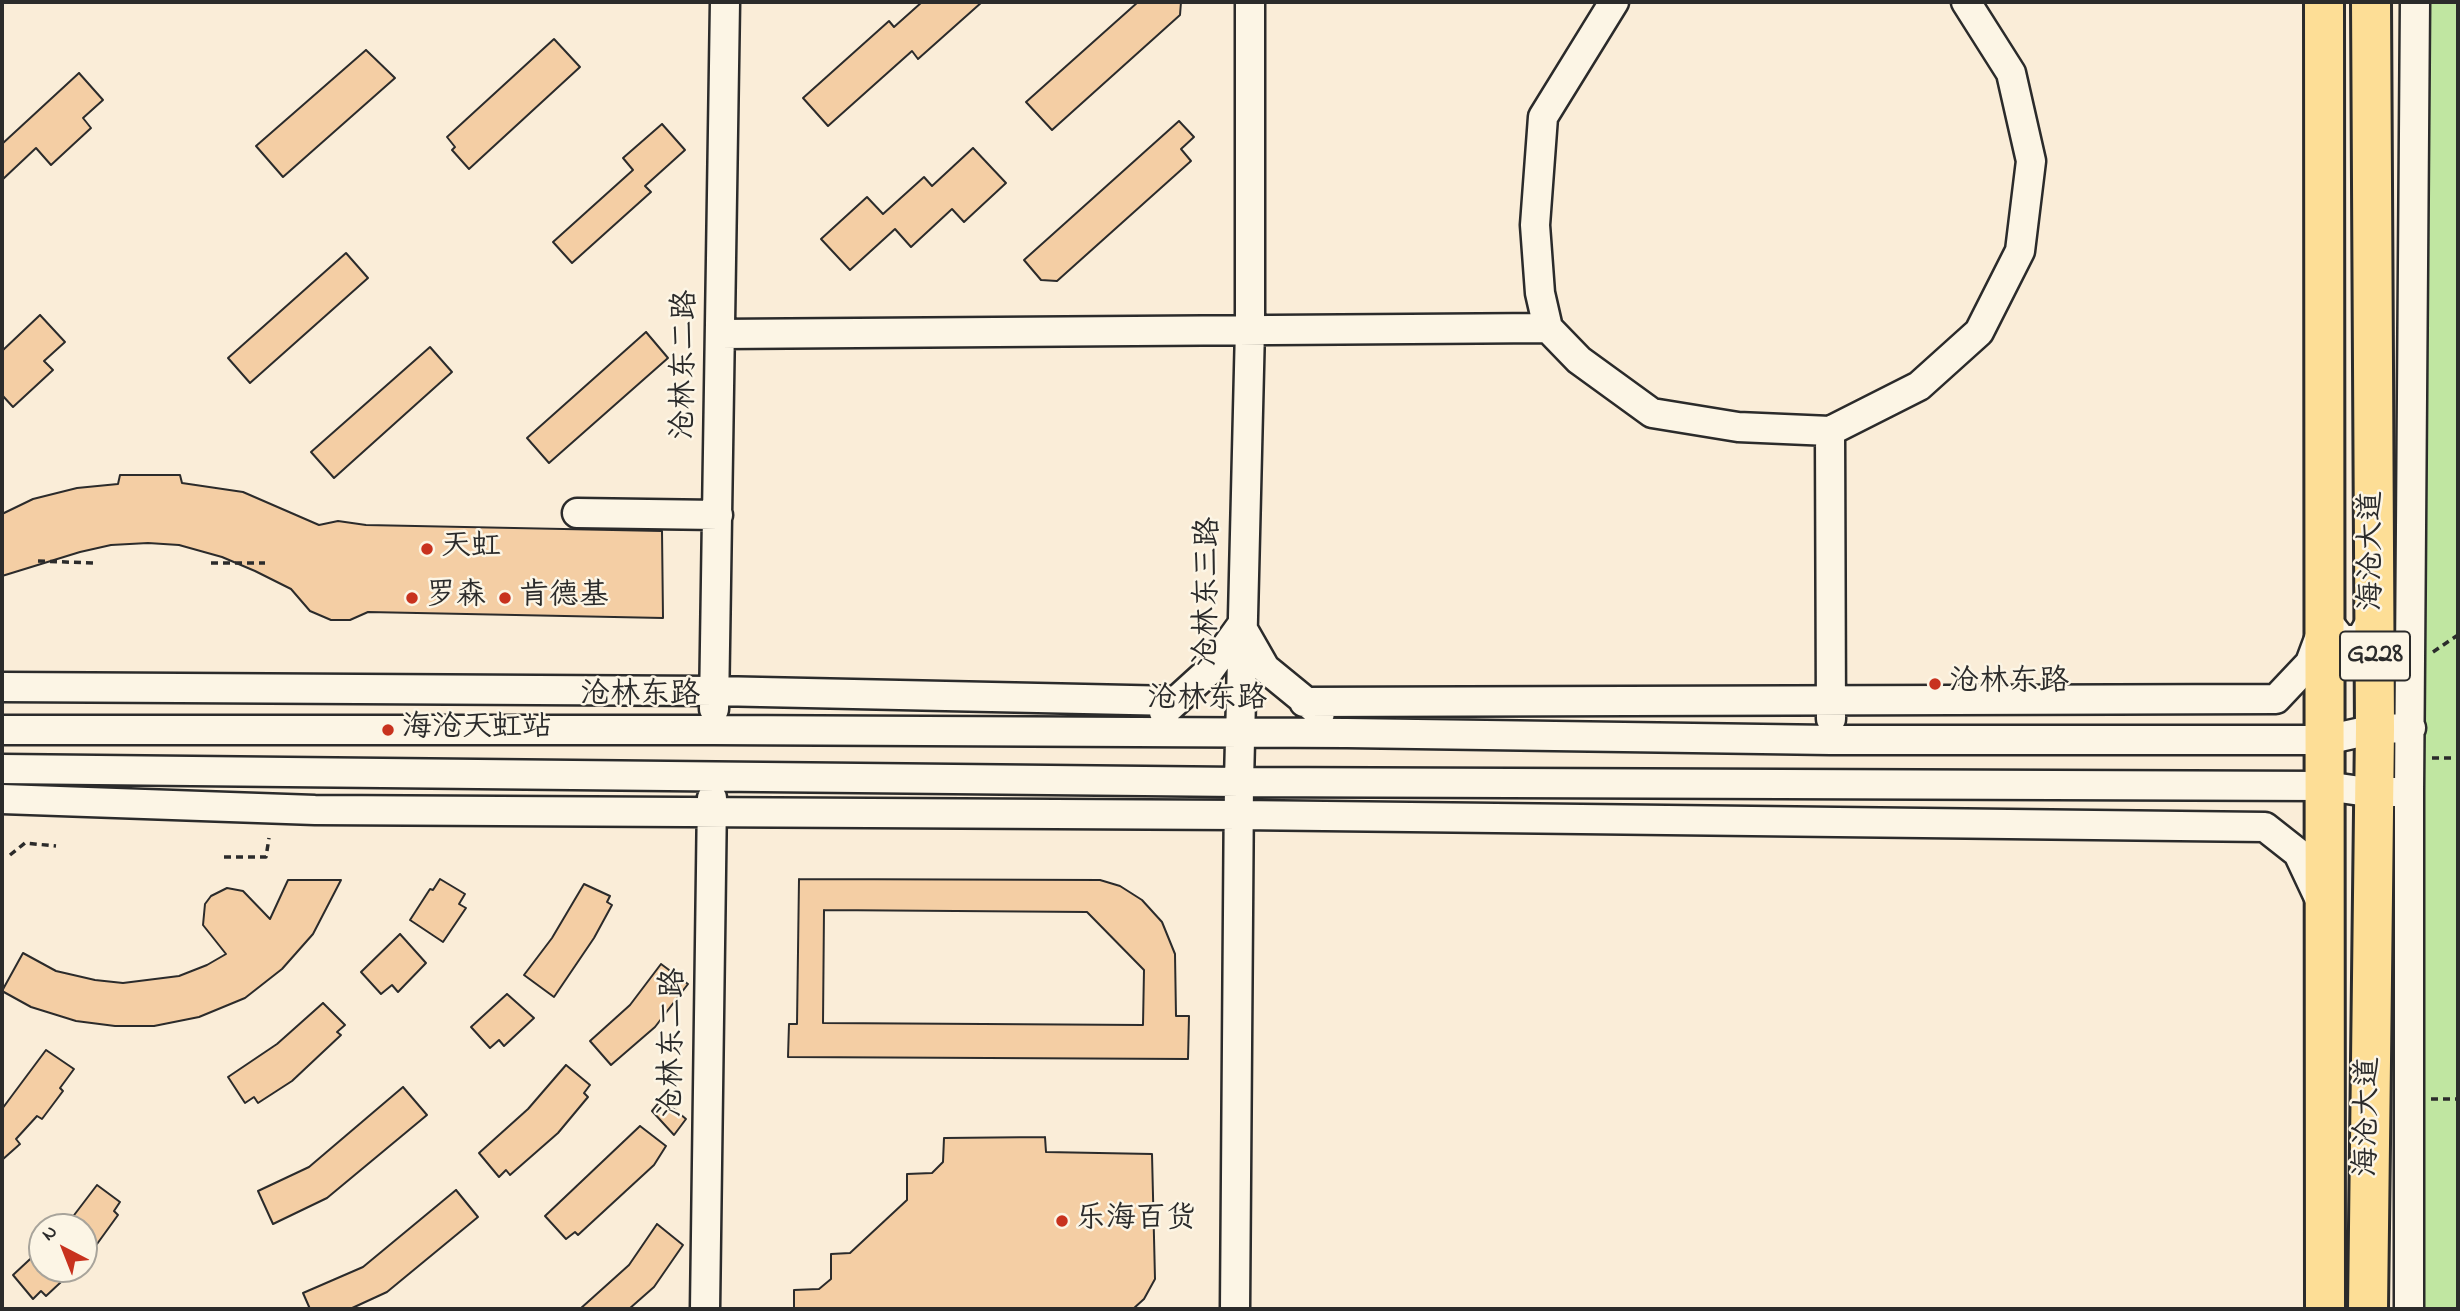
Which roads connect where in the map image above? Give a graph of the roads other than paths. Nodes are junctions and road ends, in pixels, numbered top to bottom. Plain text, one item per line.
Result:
1 (725, 2) edge
2 (1250, 2) edge
3 (1614, 2) edge
4 (1966, 2) edge
5 (2324, 2) edge
6 (2371, 2) edge
7 (2415, 2) edge
8 (1250, 328) junction
9 (1548, 328) junction
10 (720, 334) junction
11 (1830, 431) junction
12 (577, 513) dead end
13 (718, 515) junction
14 (2374, 616) junction
15 (2326, 620) junction
16 (1241, 626) junction
17 (2, 687) edge
18 (715, 691) junction
19 (1831, 700) junction
20 (1176, 701) junction
21 (1304, 702) junction
22 (2393, 728) junction
23 (2, 730) edge
24 (714, 730) junction
25 (1347, 733) junction
26 (1137, 734) junction
27 (1240, 735) junction
28 (1831, 740) junction
29 (2326, 740) junction
30 (2, 769) edge
31 (712, 777) junction
32 (1239, 782) junction
33 (2325, 786) junction
34 (2392, 792) junction
35 (2, 799) edge
36 (712, 814) junction
37 (1239, 815) junction
38 (2373, 907) junction
39 (2325, 909) junction
40 (705, 1309) edge
41 (1235, 1309) edge
42 (2325, 1309) edge
43 (2368, 1309) edge
44 (2409, 1309) edge

1 - 10 street, 沧林东二路
2 - 8 street, 沧林东三路
3 - 9 street
4 - 11 street
5 - 15 highway, 海沧大道 / G228
6 - 14 highway, 海沧大道 / G228
7 - 22 street
8 - 9 street
8 - 10 street
8 - 16 street, 沧林东三路
9 - 11 street
10 - 13 street, 沧林东二路
11 - 19 street
12 - 13 street
13 - 18 street, 沧林东二路
14 - 15 street
14 - 22 highway, 海沧大道 / G228
15 - 19 street
15 - 29 highway, 海沧大道 / G228
16 - 20 street
16 - 21 street
16 - 27 street, 沧林东三路
17 - 18 street
18 - 20 street
18 - 24 street, 沧林东二路
19 - 21 street
19 - 28 street
20 - 26 street
21 - 25 street
22 - 29 street, 沧林东路
22 - 34 highway, 海沧大道 / G228
23 - 24 street, 沧林东路
24 - 26 street, 沧林东路
25 - 27 street, 沧林东路
25 - 28 street, 沧林东路
26 - 27 street, 沧林东路
27 - 32 street, 沧林东三路
28 - 29 street, 沧林东路
29 - 33 highway, 海沧大道 / G228
30 - 31 street
31 - 32 street
31 - 36 street, 沧林东二路
32 - 33 street
32 - 37 street, 沧林东三路
33 - 34 street
33 - 39 highway, 海沧大道 / G228
34 - 38 highway, 海沧大道 / G228
34 - 44 street
35 - 36 street
36 - 37 street
36 - 40 street, 沧林东二路
37 - 39 street
37 - 41 street, 沧林东三路
38 - 39 highway
38 - 43 highway, 海沧大道 / G228
39 - 42 highway, 海沧大道 / G228

